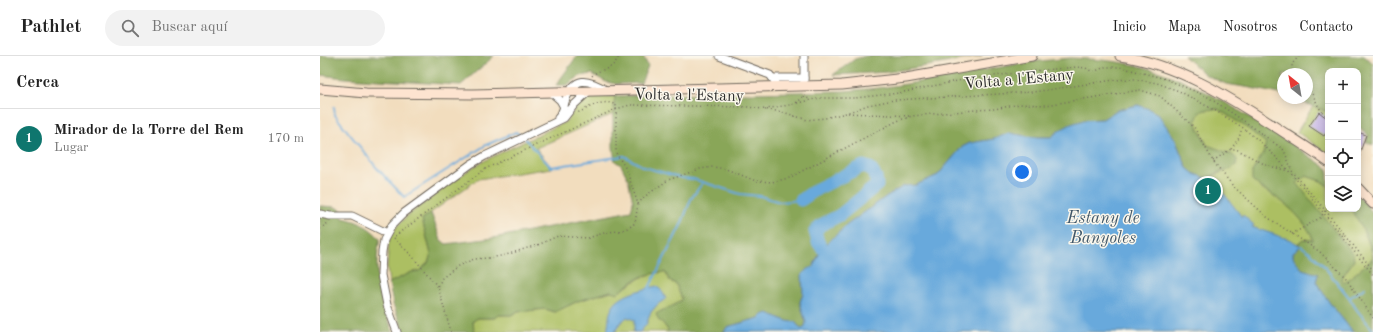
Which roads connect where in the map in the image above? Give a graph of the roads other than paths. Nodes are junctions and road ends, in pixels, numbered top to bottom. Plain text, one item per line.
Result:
1 (719, 56) edge
2 (804, 56) edge
3 (1032, 56) edge
4 (1120, 56) edge
5 (764, 73) junction
6 (773, 78) junction
7 (804, 82) junction
8 (779, 87) junction
9 (764, 88) junction
10 (320, 89) edge
11 (609, 91) junction
12 (569, 92) junction
13 (588, 92) junction
14 (552, 93) junction
15 (574, 105) junction
16 (564, 107) junction
17 (554, 123) junction
18 (1325, 160) edge
19 (1361, 191) edge
20 (1373, 204) edge
21 (320, 214) edge
22 (390, 235) junction
23 (397, 332) edge

1 - 5 street
2 - 7 street
3 - 7 main road
4 - 18 main road
5 - 6 street
5 - 9 street
6 - 7 street
6 - 8 street
7 - 8 main road
8 - 9 main road
9 - 11 main road
10 - 14 main road
11 - 12 street
11 - 13 main road
12 - 13 main road
12 - 14 main road
12 - 15 street
12 - 16 street
13 - 15 street
14 - 16 street
15 - 17 street
16 - 17 street
17 - 22 street
19 - 20 main road
21 - 22 street
22 - 23 street

